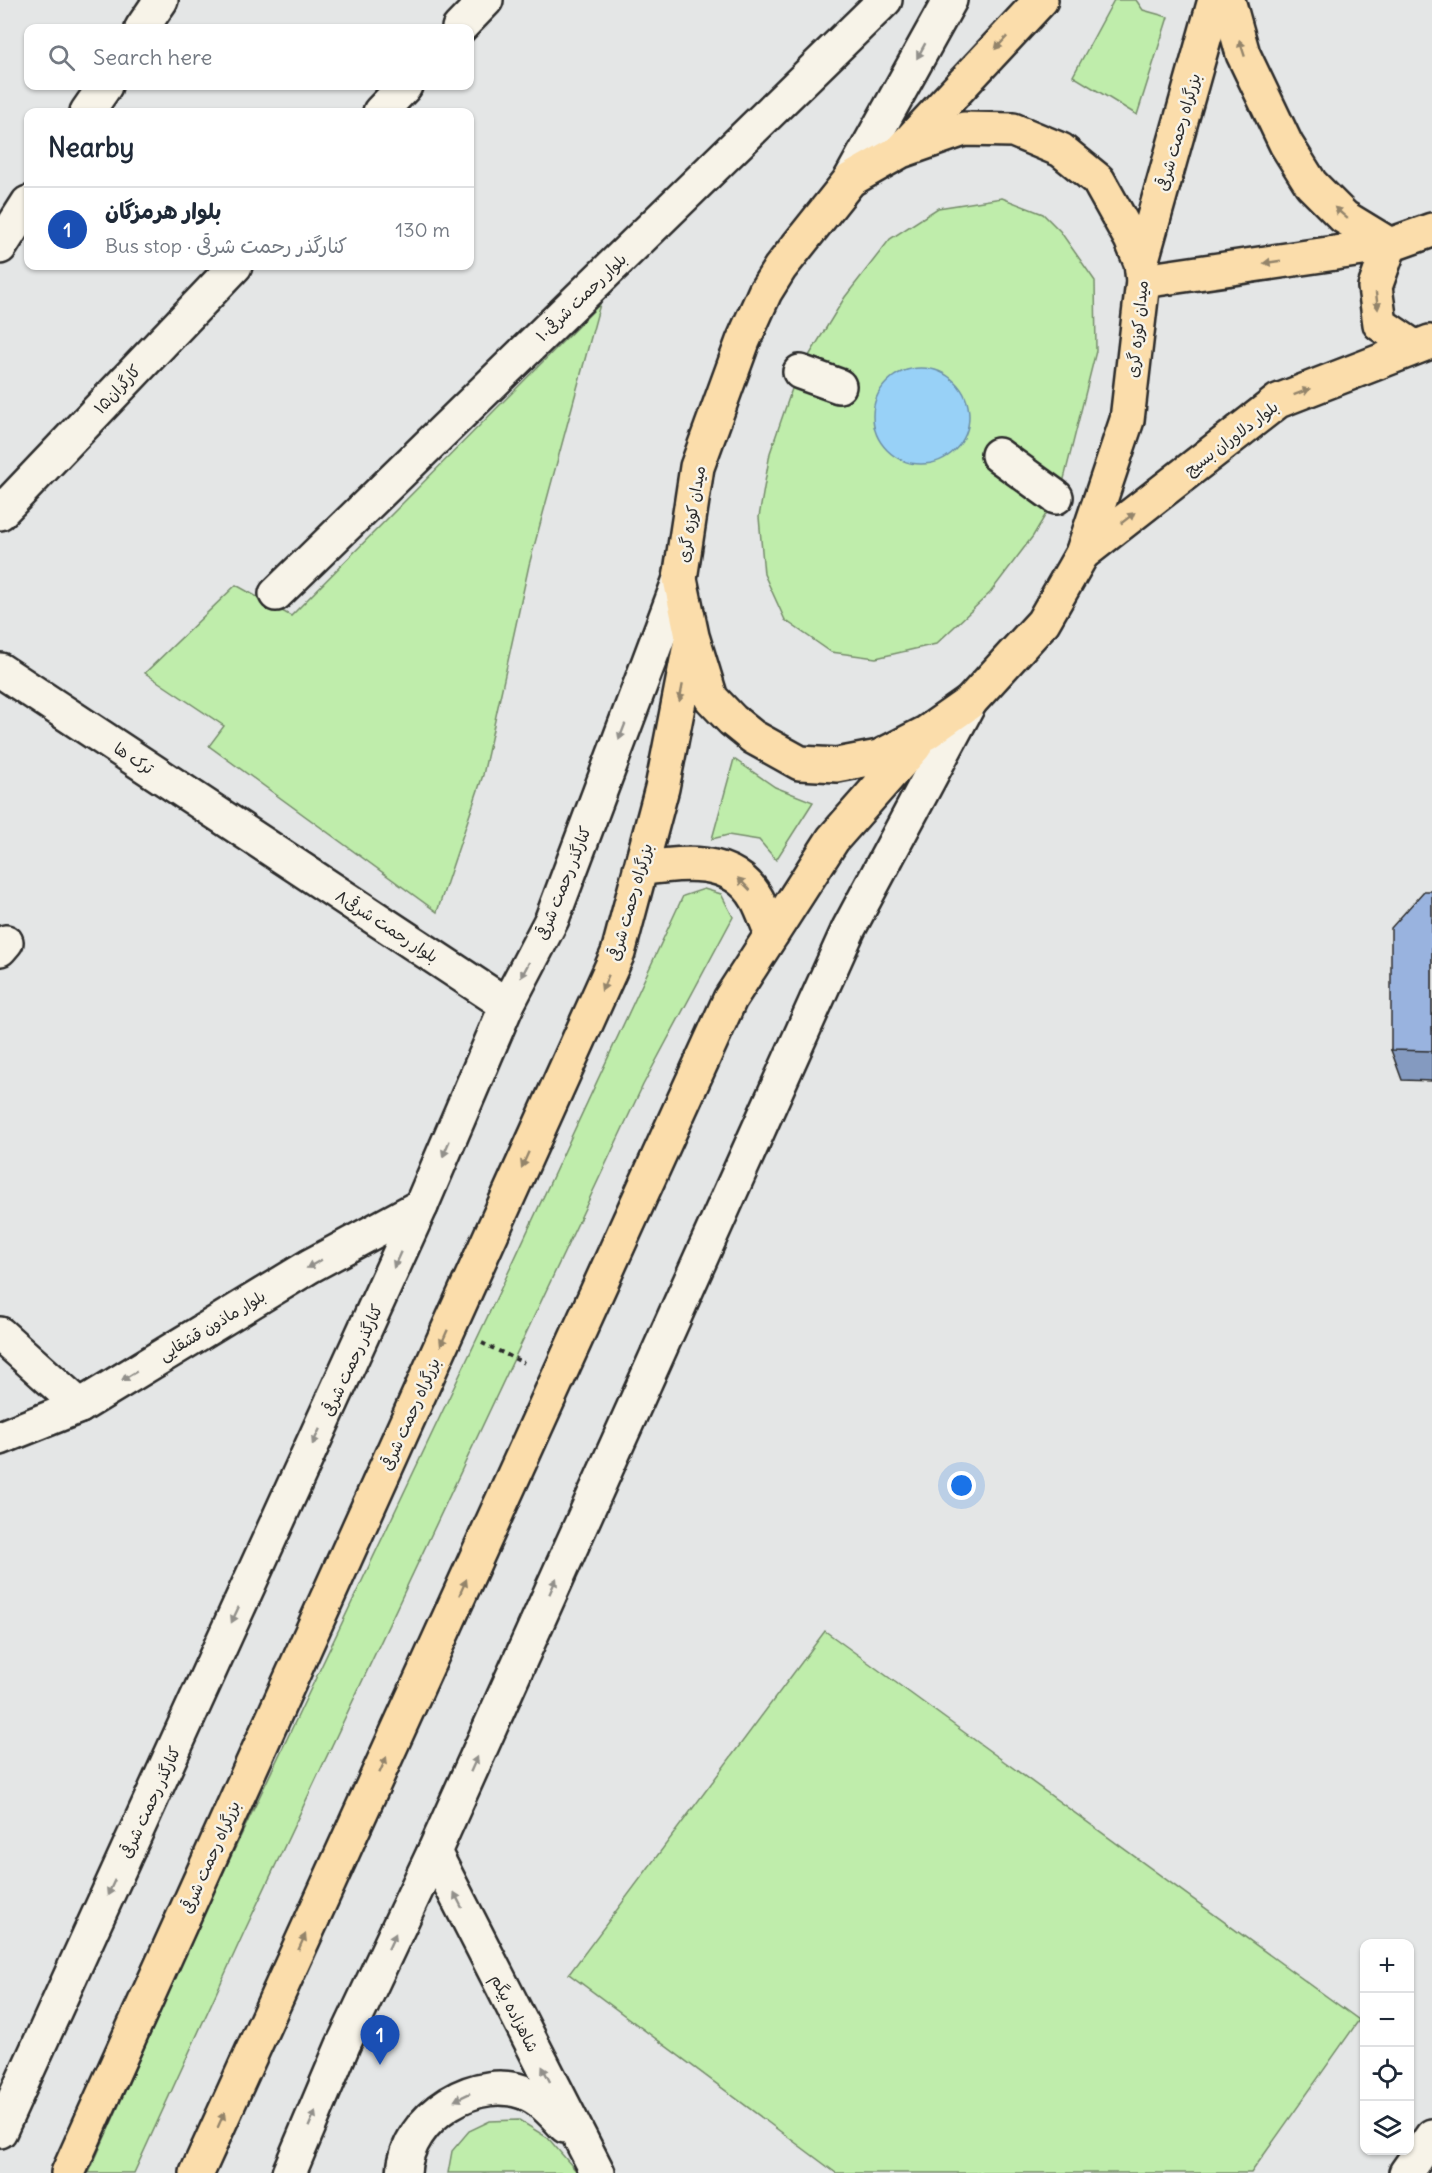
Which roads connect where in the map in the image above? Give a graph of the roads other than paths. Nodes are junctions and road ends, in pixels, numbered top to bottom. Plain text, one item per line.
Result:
1 (161, 0) edge
2 (486, 0) edge
3 (885, 0) edge
4 (950, 0) edge
5 (1041, 0) edge
6 (1215, 0) edge
7 (1228, 0) edge
8 (145, 24) edge
9 (463, 24) edge
10 (102, 90) edge
11 (401, 90) edge
12 (90, 108) edge
13 (384, 108) edge
14 (901, 151) junction
15 (850, 180) junction
16 (24, 209) edge
17 (1432, 230) edge
18 (1390, 245) junction
19 (0, 247) edge
20 (231, 270) edge
21 (1142, 272) junction
22 (1423, 344) edge
23 (800, 372) dead end
24 (839, 386) dead end
25 (998, 455) dead end
26 (1056, 497) dead end
27 (0, 513) edge
28 (1082, 554) junction
29 (680, 579) junction
30 (276, 594) dead end
31 (692, 636) junction
32 (0, 670) edge
33 (970, 702) junction
34 (927, 733) junction
35 (268, 847) joint
36 (640, 869) junction
37 (772, 934) junction
38 (507, 1005) junction
39 (421, 1206) junction
40 (0, 1335) edge
41 (80, 1406) junction
42 (0, 1438) edge
43 (434, 1852) junction
44 (0, 2131) edge
45 (1432, 2136) edge
46 (582, 2145) junction
47 (68, 2173) edge
48 (197, 2173) edge
49 (289, 2173) edge
50 (404, 2173) edge
51 (598, 2173) edge
52 (1406, 2173) edge

1 - 8 main road
2 - 9 main road
3 - 30 main road, ۱۰بلوار رحمت شرقی
4 -> 15 main road
5 -> 14 main road
6 - 21 main road, بزرگراه رحمت شرقی
18 -> 7 main road
10 - 12 main road
11 - 13 main road
14 - 15 main road, میدان کوزه گری
14 - 21 main road, میدان کوزه گری
15 - 29 main road, میدان کوزه گری
16 - 19 main road
17 - 18 main road
18 -> 21 main road
18 -> 22 main road
20 - 27 main road, ۱۵کارگران
21 - 28 main road, میدان کوزه گری
28 -> 22 main road, بلوار دلاوران بسیج
23 - 24 main road
25 - 26 main road
28 - 33 main road, میدان کوزه گری
29 - 31 main road, میدان کوزه گری
29 -> 38 main road, کنارگذر رحمت شرقی
31 - 34 main road, میدان کوزه گری
31 -> 36 main road, بزرگراه رحمت شرقی
32 - 35 main road, ترک ها
33 - 34 main road, میدان کوزه گری
43 -> 33 main road
34 - 37 main road
35 - 38 main road, بلوار رحمت شرقی۸
37 -> 36 main road
36 -> 47 main road, بزرگراه رحمت شرقی
48 -> 37 main road
38 -> 39 main road, کنارگذر رحمت شرقی
39 -> 41 main road, بلوار ماذون قشقایی
39 -> 44 main road, کنارگذر رحمت شرقی
40 - 41 main road
41 - 42 main road, بلوار ماذون قشقایی
46 -> 43 main road, شاهزاده بیگم
49 -> 43 main road
45 - 52 main road
46 -> 50 main road
46 - 51 main road, شاهزاده بیگم

